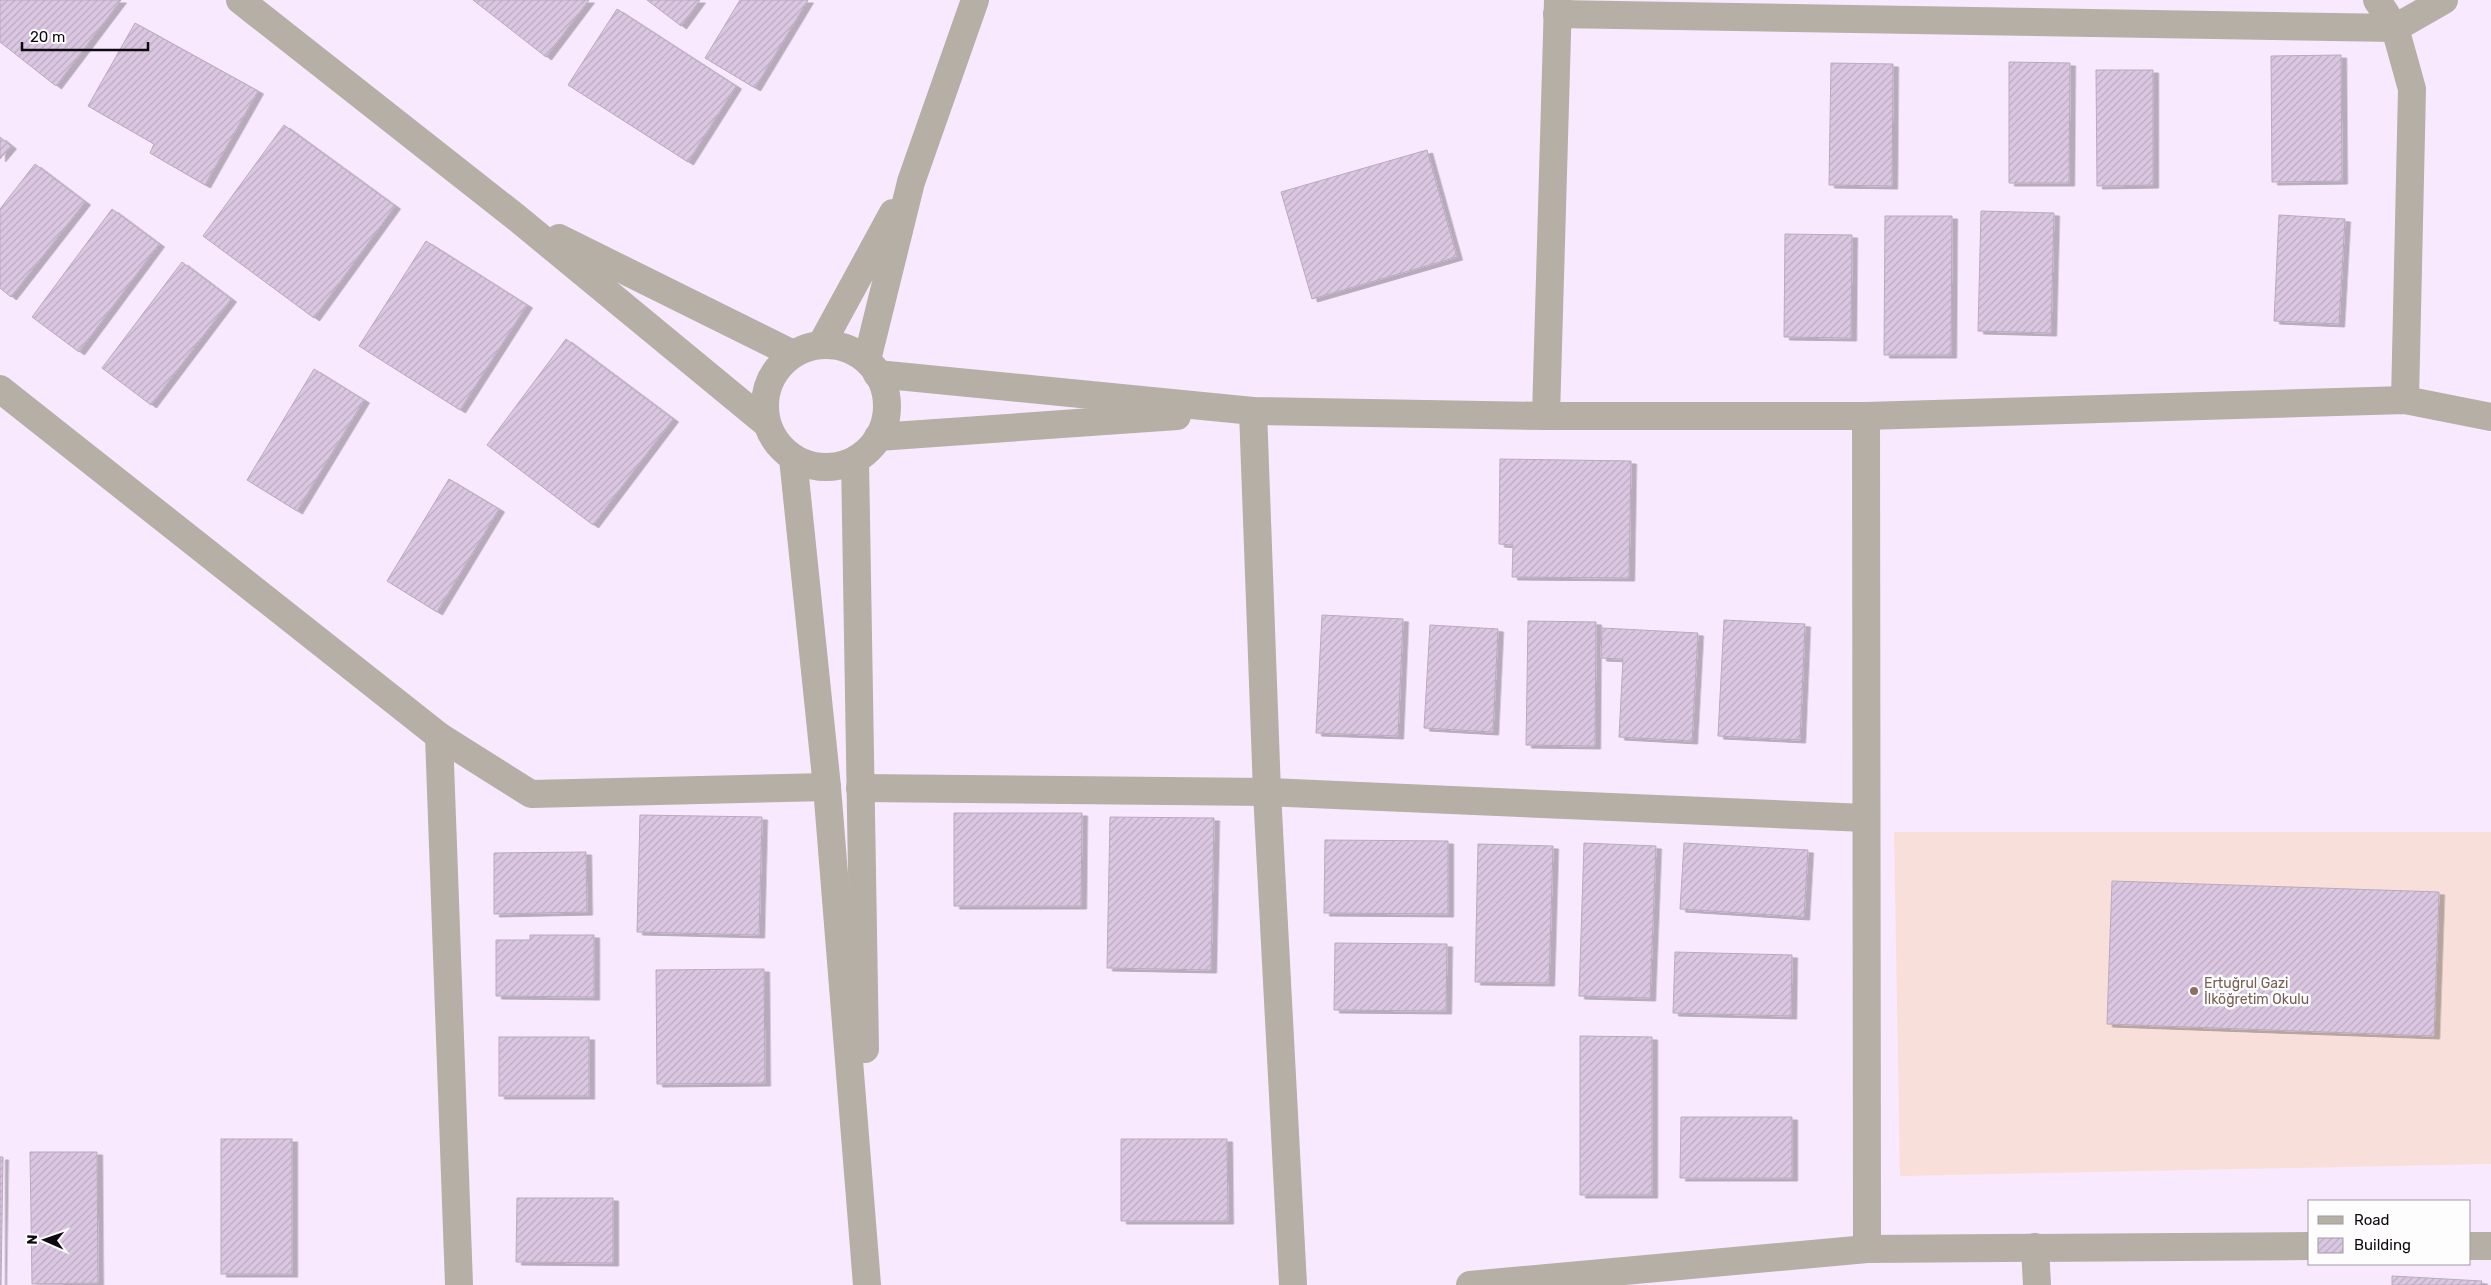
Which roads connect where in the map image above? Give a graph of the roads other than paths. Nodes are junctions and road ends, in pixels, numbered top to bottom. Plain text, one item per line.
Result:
1 (240, 0) edge
2 (975, 0) edge
3 (2377, 0) edge
4 (2444, 0) edge
5 (1557, 7) edge
6 (1921, 11) edge
7 (2395, 28) junction
8 (911, 182) junction
9 (517, 218) junction
10 (820, 345) junction
11 (793, 354) junction
12 (872, 367) junction
13 (0, 389) edge
14 (2405, 400) junction
15 (1253, 411) junction
16 (1546, 416) junction
17 (1866, 416) junction
18 (2491, 417) edge
19 (767, 424) junction
20 (878, 437) junction
21 (793, 458) junction
22 (855, 460) junction
23 (439, 736) junction
24 (828, 788) junction
25 (860, 788) junction
26 (1266, 792) junction
27 (1865, 818) junction
28 (2308, 1246) edge
29 (2471, 1246) edge
30 (2491, 1246) edge
31 (1867, 1248) junction
32 (2034, 1248) junction
33 (459, 1285) edge
34 (868, 1285) edge
35 (1293, 1285) edge
36 (1470, 1285) edge
37 (2036, 1285) edge

1 - 9 street
2 - 8 street
3 - 7 street
4 - 7 street
5 - 6 street
5 - 16 street
6 - 7 street
7 - 14 street
8 - 10 street
8 - 12 street
9 - 11 street
9 - 19 street
10 - 11 street
10 - 12 street
11 - 19 street
12 - 15 street
12 - 20 street
13 - 23 street
14 - 17 street
14 - 18 street
15 - 16 street
15 - 20 street
15 - 26 street
16 - 17 street
17 - 27 street
19 - 21 street
20 - 22 street
21 - 22 street
21 - 24 street
22 - 25 street
23 - 24 street
23 - 33 street
24 - 34 street
25 - 26 street
25 - 34 street
26 - 27 street
26 - 35 street
27 - 31 street
28 - 32 street
29 - 30 street
31 - 32 street
31 - 36 street
32 - 37 street

